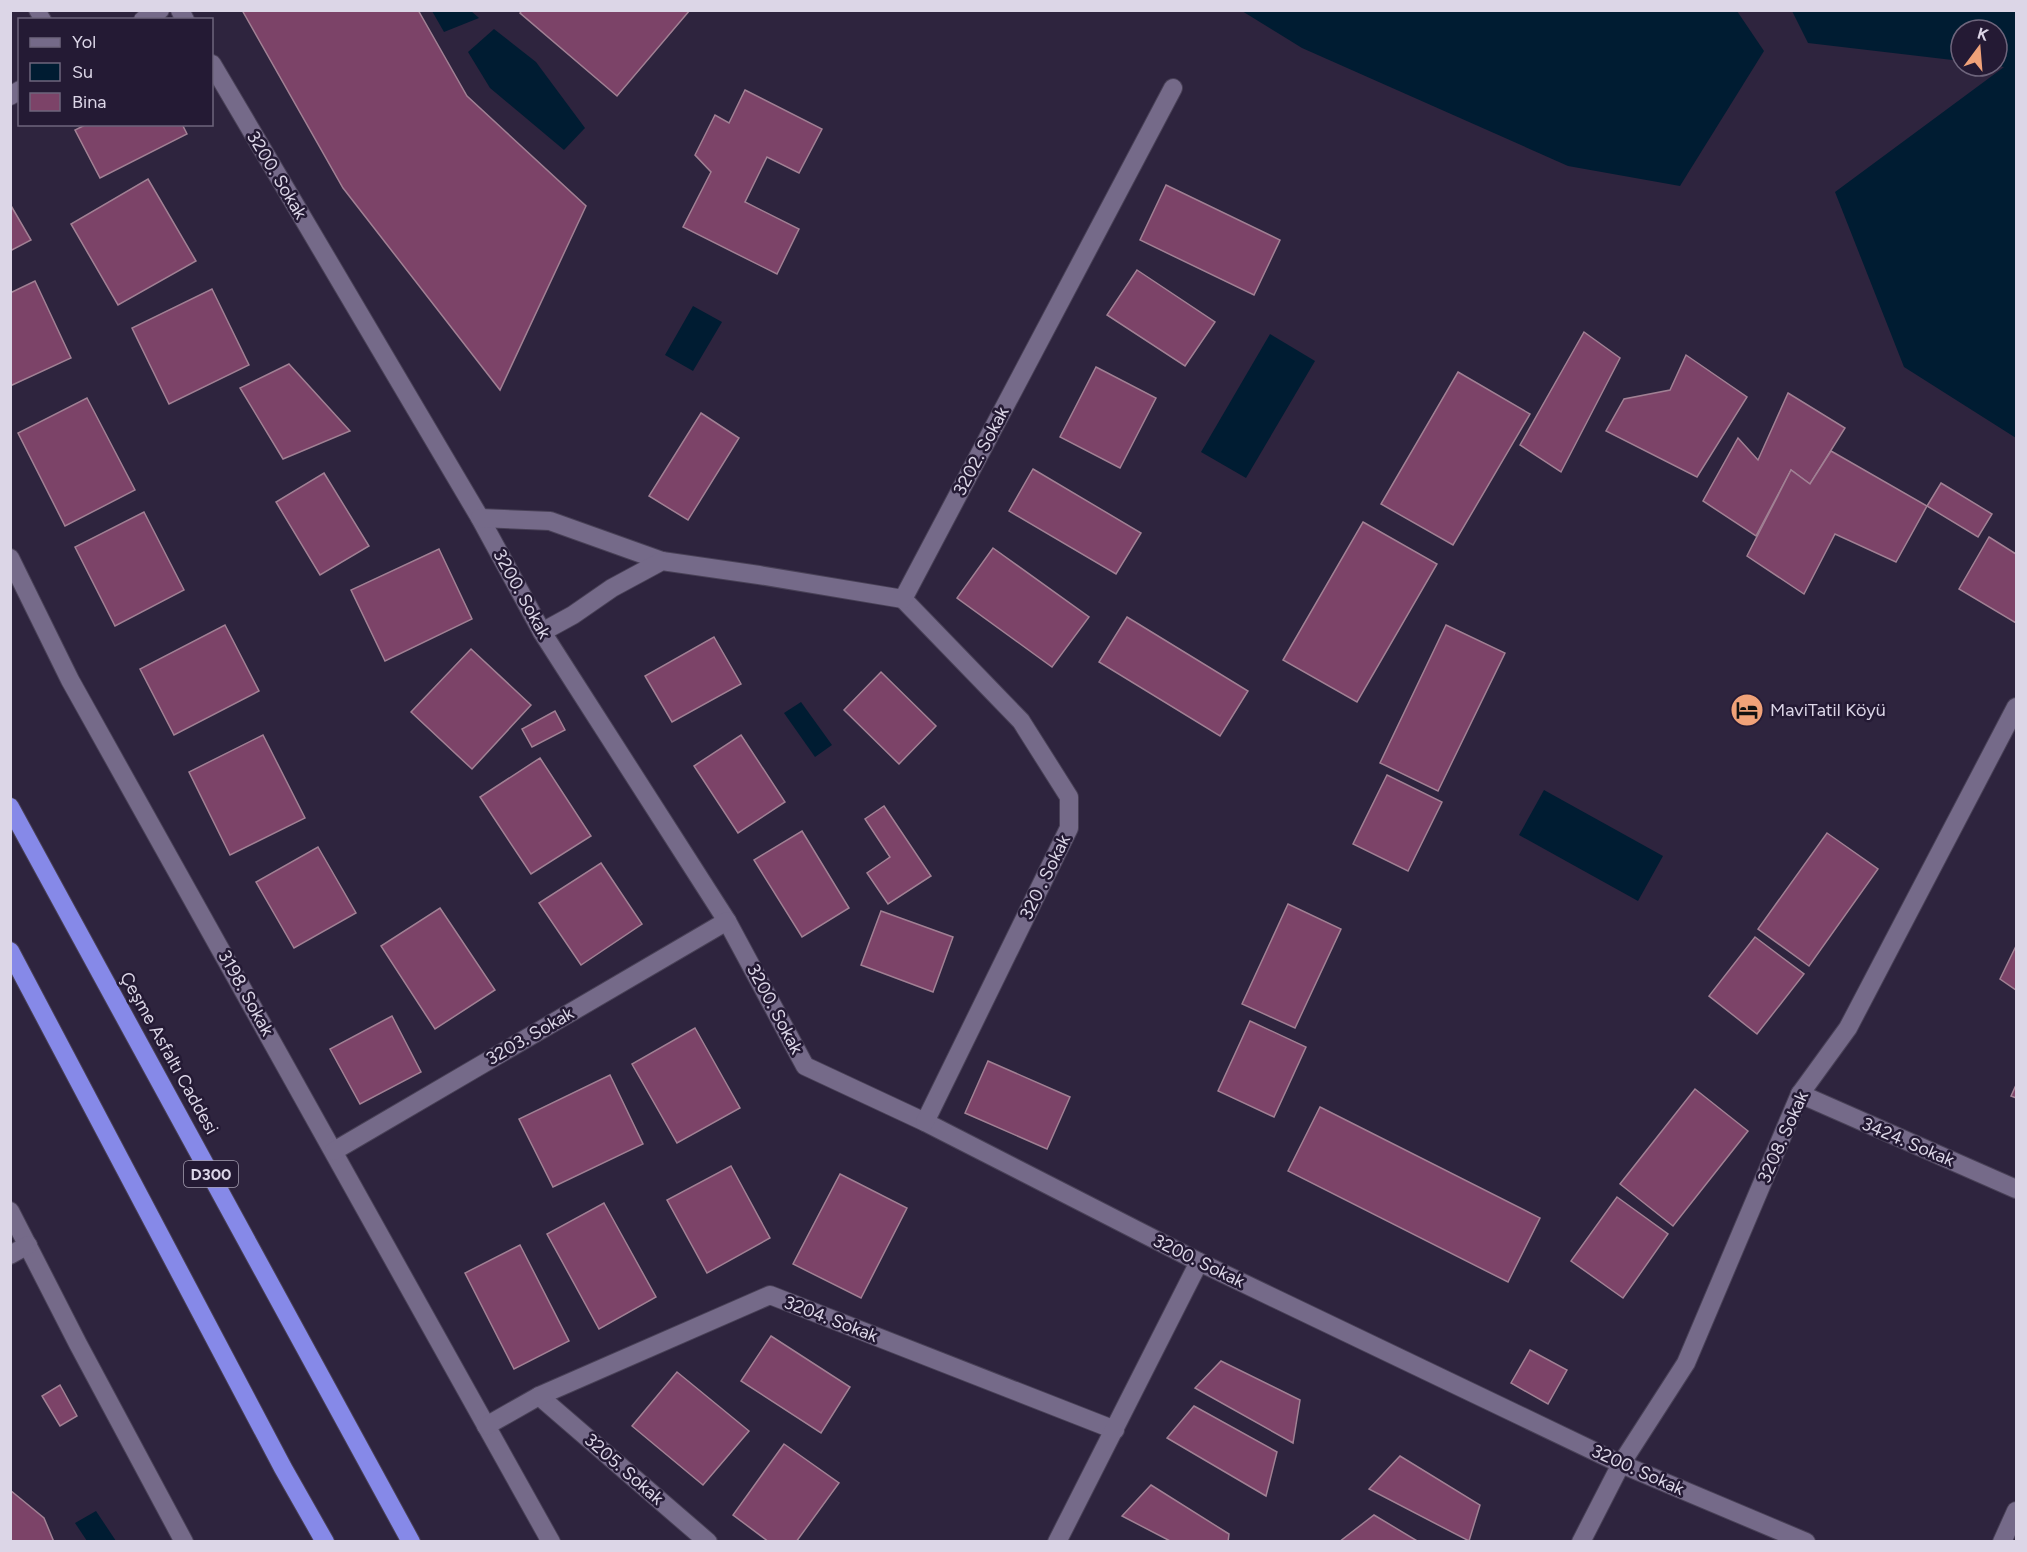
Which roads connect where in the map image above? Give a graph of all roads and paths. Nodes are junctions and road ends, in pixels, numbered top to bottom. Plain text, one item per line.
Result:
1 (160, 10) edge
2 (146, 18) edge
3 (213, 66) edge
4 (1173, 88) dead end
5 (480, 518) junction
6 (10, 558) edge
7 (662, 561) junction
8 (903, 599) junction
9 (542, 632) junction
10 (2016, 707) edge
11 (10, 807) edge
12 (727, 921) junction
13 (10, 951) edge
14 (1800, 1095) junction
15 (925, 1122) junction
16 (333, 1150) junction
17 (2016, 1189) edge
18 (10, 1211) edge
19 (28, 1245) junction
20 (10, 1255) edge
21 (1199, 1262) junction
22 (540, 1396) junction
23 (486, 1425) junction
24 (1116, 1430) junction
25 (1621, 1464) junction
26 (2016, 1511) edge
27 (184, 1542) edge
28 (325, 1542) edge
29 (411, 1542) edge
30 (551, 1542) edge
31 (708, 1542) edge
32 (1058, 1542) edge
33 (1581, 1542) edge
34 (1806, 1542) edge
35 (2002, 1542) edge

1 - 2 street
3 - 5 street, 3200. Sokak
4 - 8 street, 3202. Sokak
5 - 7 street
5 - 9 street, 3200. Sokak
6 - 16 street, 3198. Sokak
7 - 8 street
7 - 9 street
8 - 15 street, 320 . Sokak
9 - 12 street, 3200. Sokak
10 - 14 street, 3208. Sokak
11 - 29 highway, Çeşme Asfaltı Caddesi / D300
12 - 15 street, 3200. Sokak
12 - 16 street, 3203. Sokak
13 - 28 highway
14 - 17 street, 3424. Sokak
14 - 25 street, 3208. Sokak
15 - 21 street, 3200. Sokak
16 - 23 street, 3198. Sokak
18 - 19 street
19 - 20 street
19 - 27 street
21 - 24 street
21 - 25 street, 3200. Sokak
22 - 23 street, 3204. Sokak
22 - 24 street, 3204. Sokak
22 - 31 street, 3205. Sokak
23 - 30 street, 3198. Sokak
24 - 32 street
25 - 33 street, 3208. Sokak
25 - 34 street, 3200. Sokak
26 - 35 street

